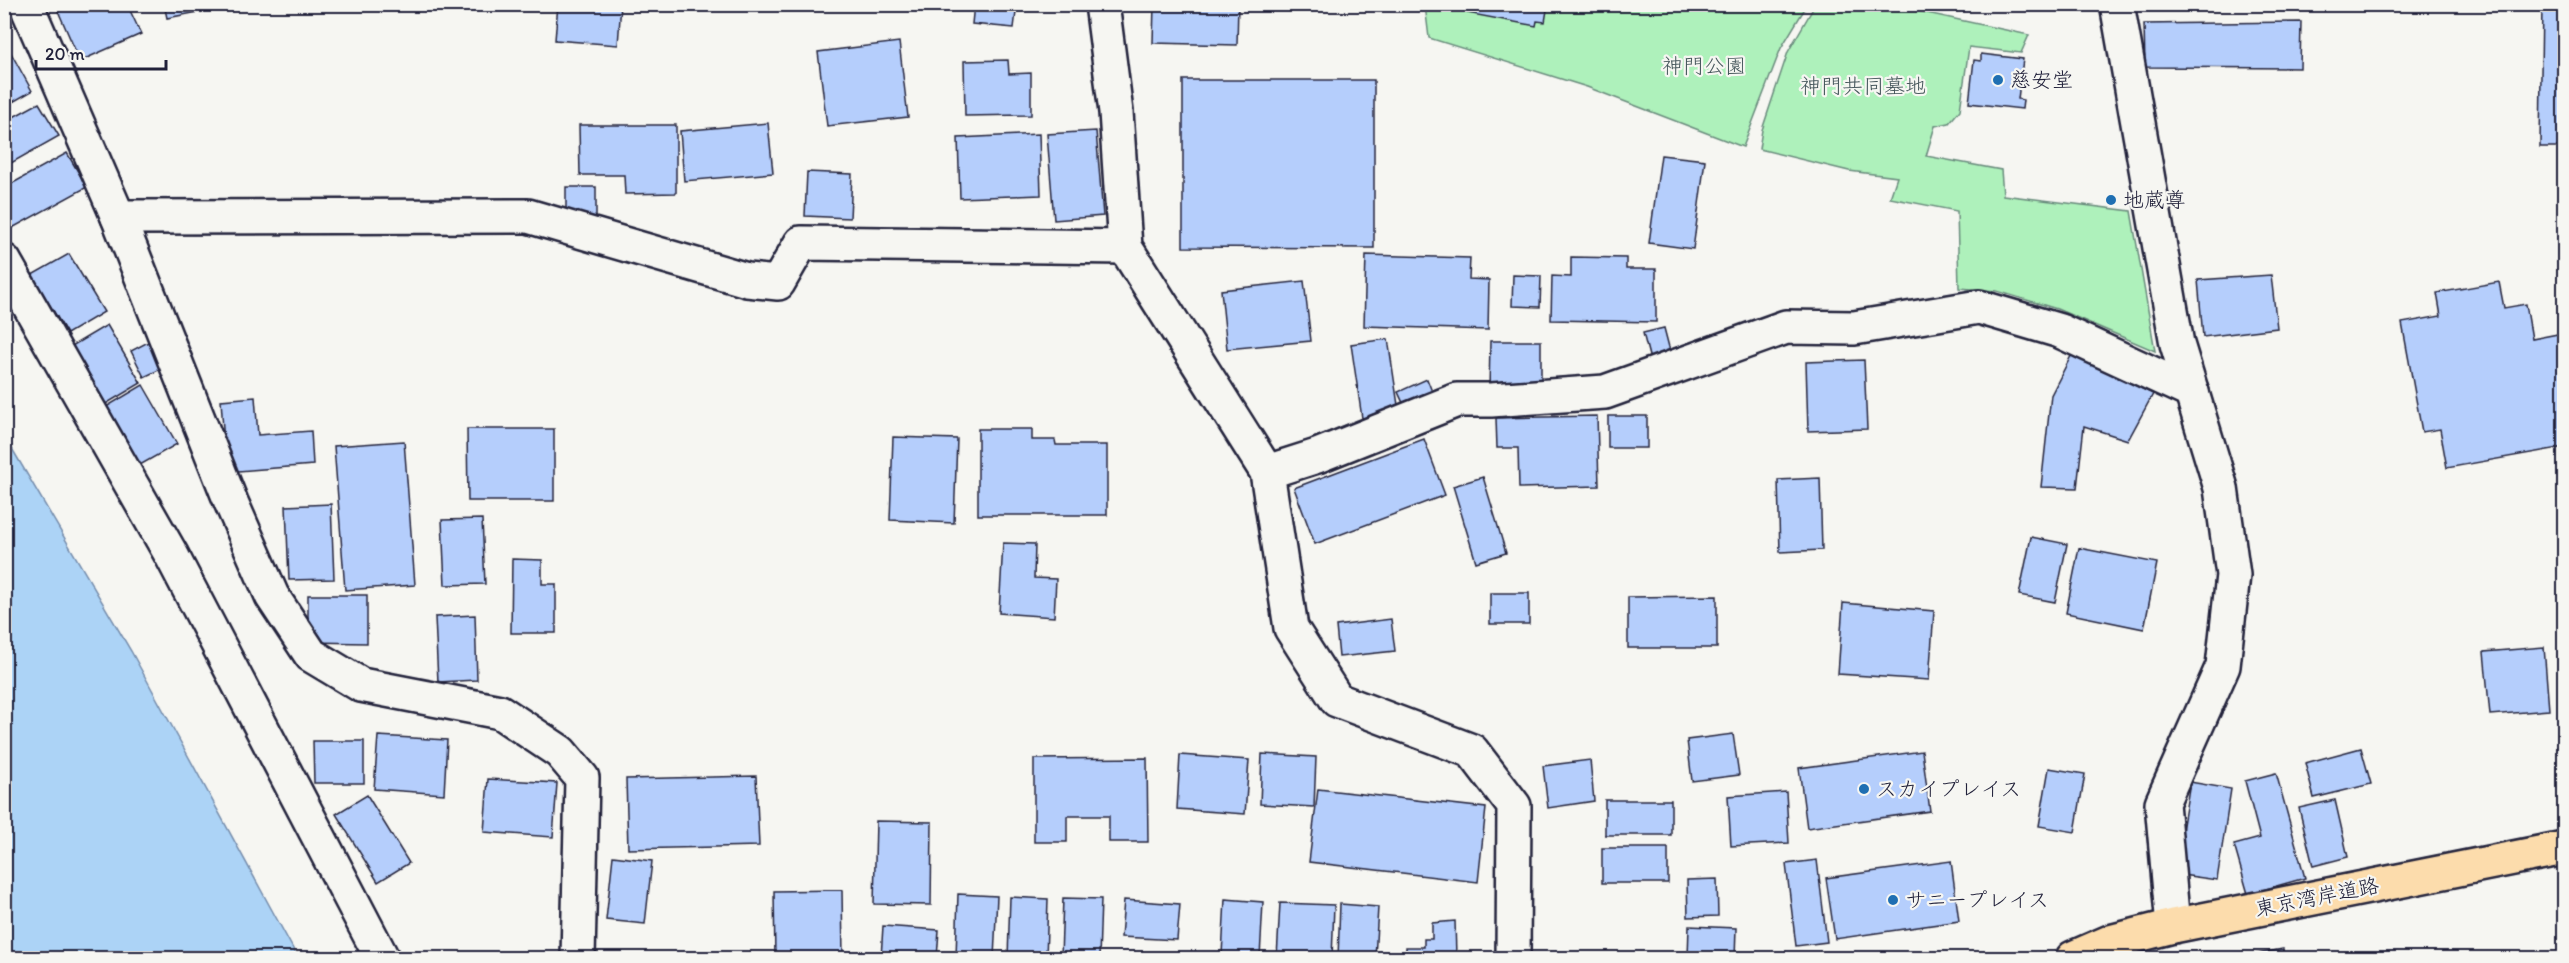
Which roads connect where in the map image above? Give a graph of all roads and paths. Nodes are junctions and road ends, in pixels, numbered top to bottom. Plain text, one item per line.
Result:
1 (26, 4) edge
2 (1102, 4) edge
3 (2117, 4) edge
4 (118, 217) junction
5 (1125, 247) junction
6 (4, 261) edge
7 (2192, 392) junction
8 (1267, 472) junction
9 (2565, 848) edge
10 (2173, 926) junction
11 (382, 958) edge
12 (578, 958) edge
13 (1514, 958) edge
14 (2073, 958) edge

1 - 4 street
2 - 5 street
3 - 7 street
4 - 5 street
4 - 12 street
5 - 8 street
6 - 11 street
7 - 8 street
7 - 10 street
8 - 13 street
9 - 10 highway, 東京湾岸道路
10 - 14 highway, 東京湾岸道路

